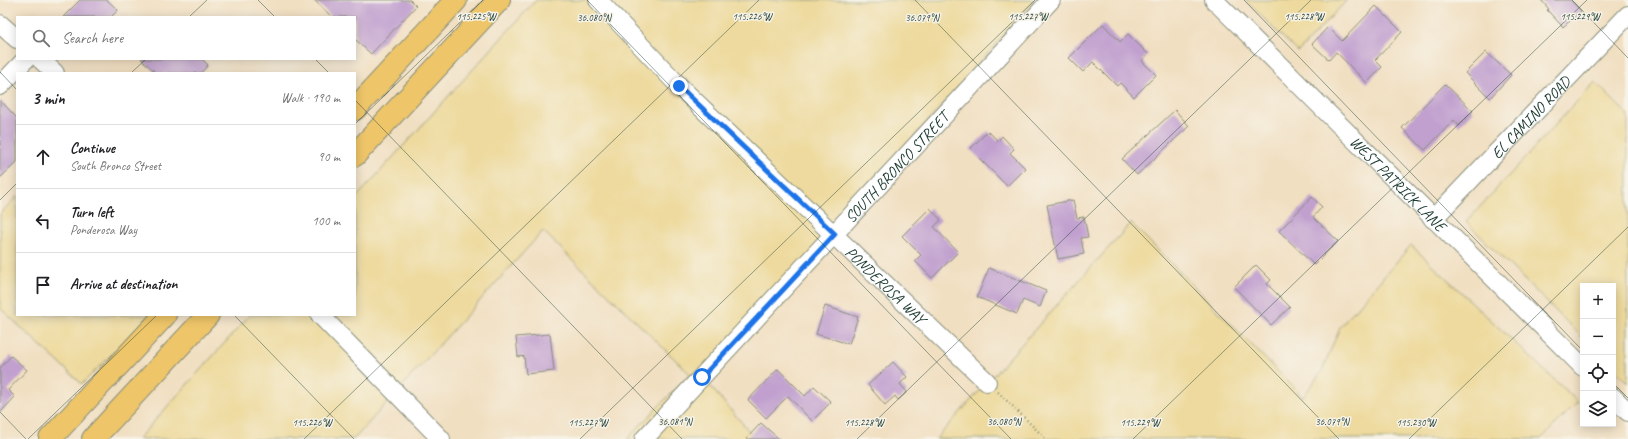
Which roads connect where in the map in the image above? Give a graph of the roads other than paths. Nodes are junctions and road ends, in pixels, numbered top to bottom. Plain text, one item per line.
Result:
1 (456, 0) edge
2 (499, 0) edge
3 (598, 0) edge
4 (1051, 0) edge
5 (1214, 0) edge
6 (1628, 15) edge
7 (0, 24) edge
8 (16, 38) edge
9 (25, 60) edge
10 (41, 60) edge
11 (54, 72) edge
12 (0, 86) edge
13 (356, 109) edge
14 (356, 154) edge
15 (1434, 219) junction
16 (835, 234) junction
17 (164, 316) edge
18 (207, 316) edge
19 (321, 316) edge
20 (1580, 364) edge
21 (987, 382) road end
22 (1616, 400) edge
23 (1628, 412) edge
24 (50, 439) edge
25 (93, 439) edge
26 (441, 439) edge
27 (644, 439) edge

1 - 13 main road
2 - 14 main road
3 - 16 street, PONDEROSA WAY
4 - 16 street, SOUTH BRONCO STREET
5 - 15 street, WEST PATRICK LANE
6 - 15 street, EL CAMINO ROAD
7 - 8 street
9 - 12 street
10 - 11 street
15 - 20 street, WEST PATRICK LANE
16 - 21 street, PONDEROSA WAY
16 - 27 street, SOUTH BRONCO STREET
17 - 24 main road
18 - 25 main road
19 - 26 street
22 - 23 street

